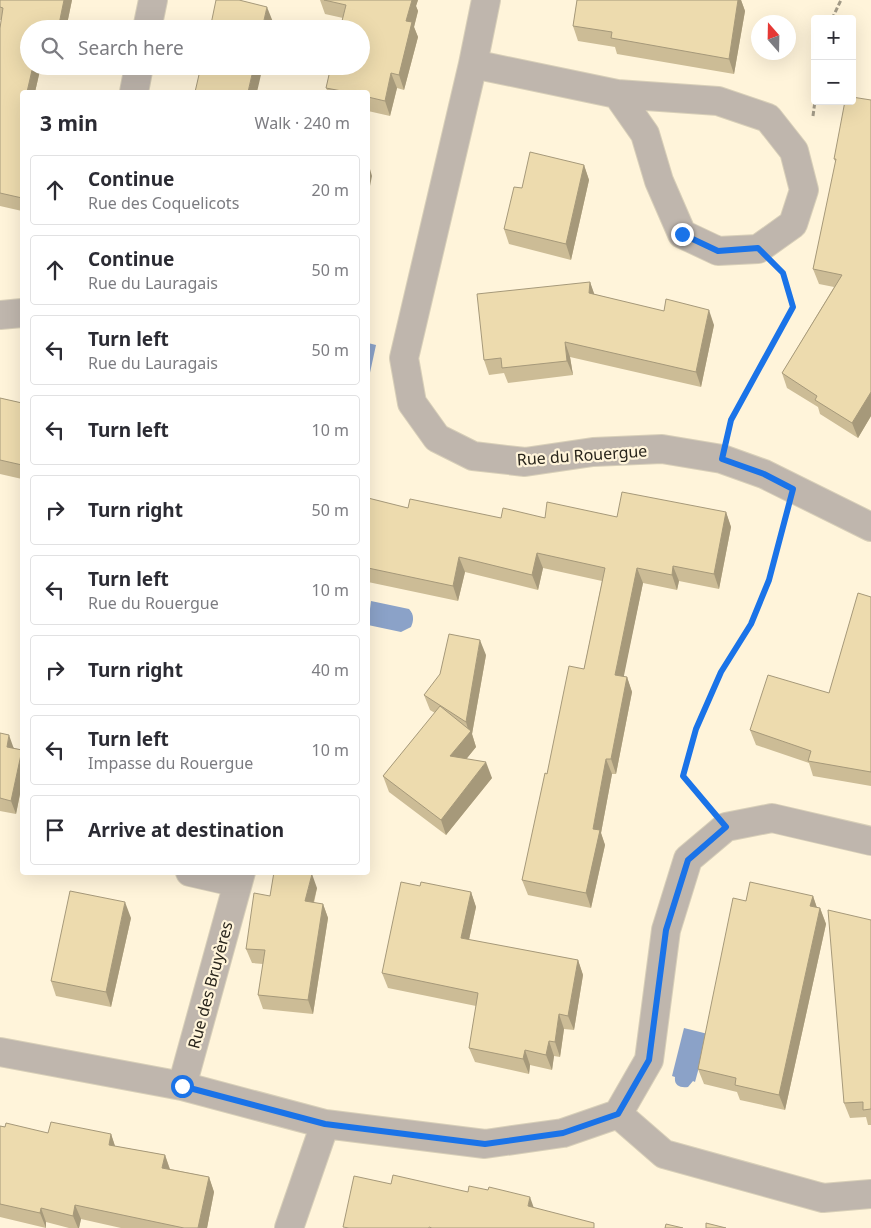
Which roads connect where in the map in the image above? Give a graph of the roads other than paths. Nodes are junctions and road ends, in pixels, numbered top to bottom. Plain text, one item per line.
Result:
1 (153, 0) edge
2 (486, 0) edge
3 (149, 20) edge
4 (473, 64) junction
5 (137, 75) edge
6 (134, 90) edge
7 (617, 94) junction
8 (20, 313) edge
9 (0, 315) edge
10 (871, 528) edge
11 (871, 841) edge
12 (215, 875) edge
13 (240, 878) edge
14 (0, 1052) edge
15 (182, 1086) junction
16 (618, 1114) junction
17 (325, 1124) junction
18 (871, 1194) edge
19 (289, 1228) edge

1 - 3 street
2 - 4 street, Rue du Rouergue
4 - 7 street
4 - 10 street, Rue du Rouergue
5 - 6 street
7 - 7 street
8 - 9 street
11 - 16 street
12 - 13 street, Rue des Bruyères
13 - 15 street, Rue des Bruyères
14 - 15 street
15 - 17 street
16 - 17 street
16 - 18 street
17 - 19 street

